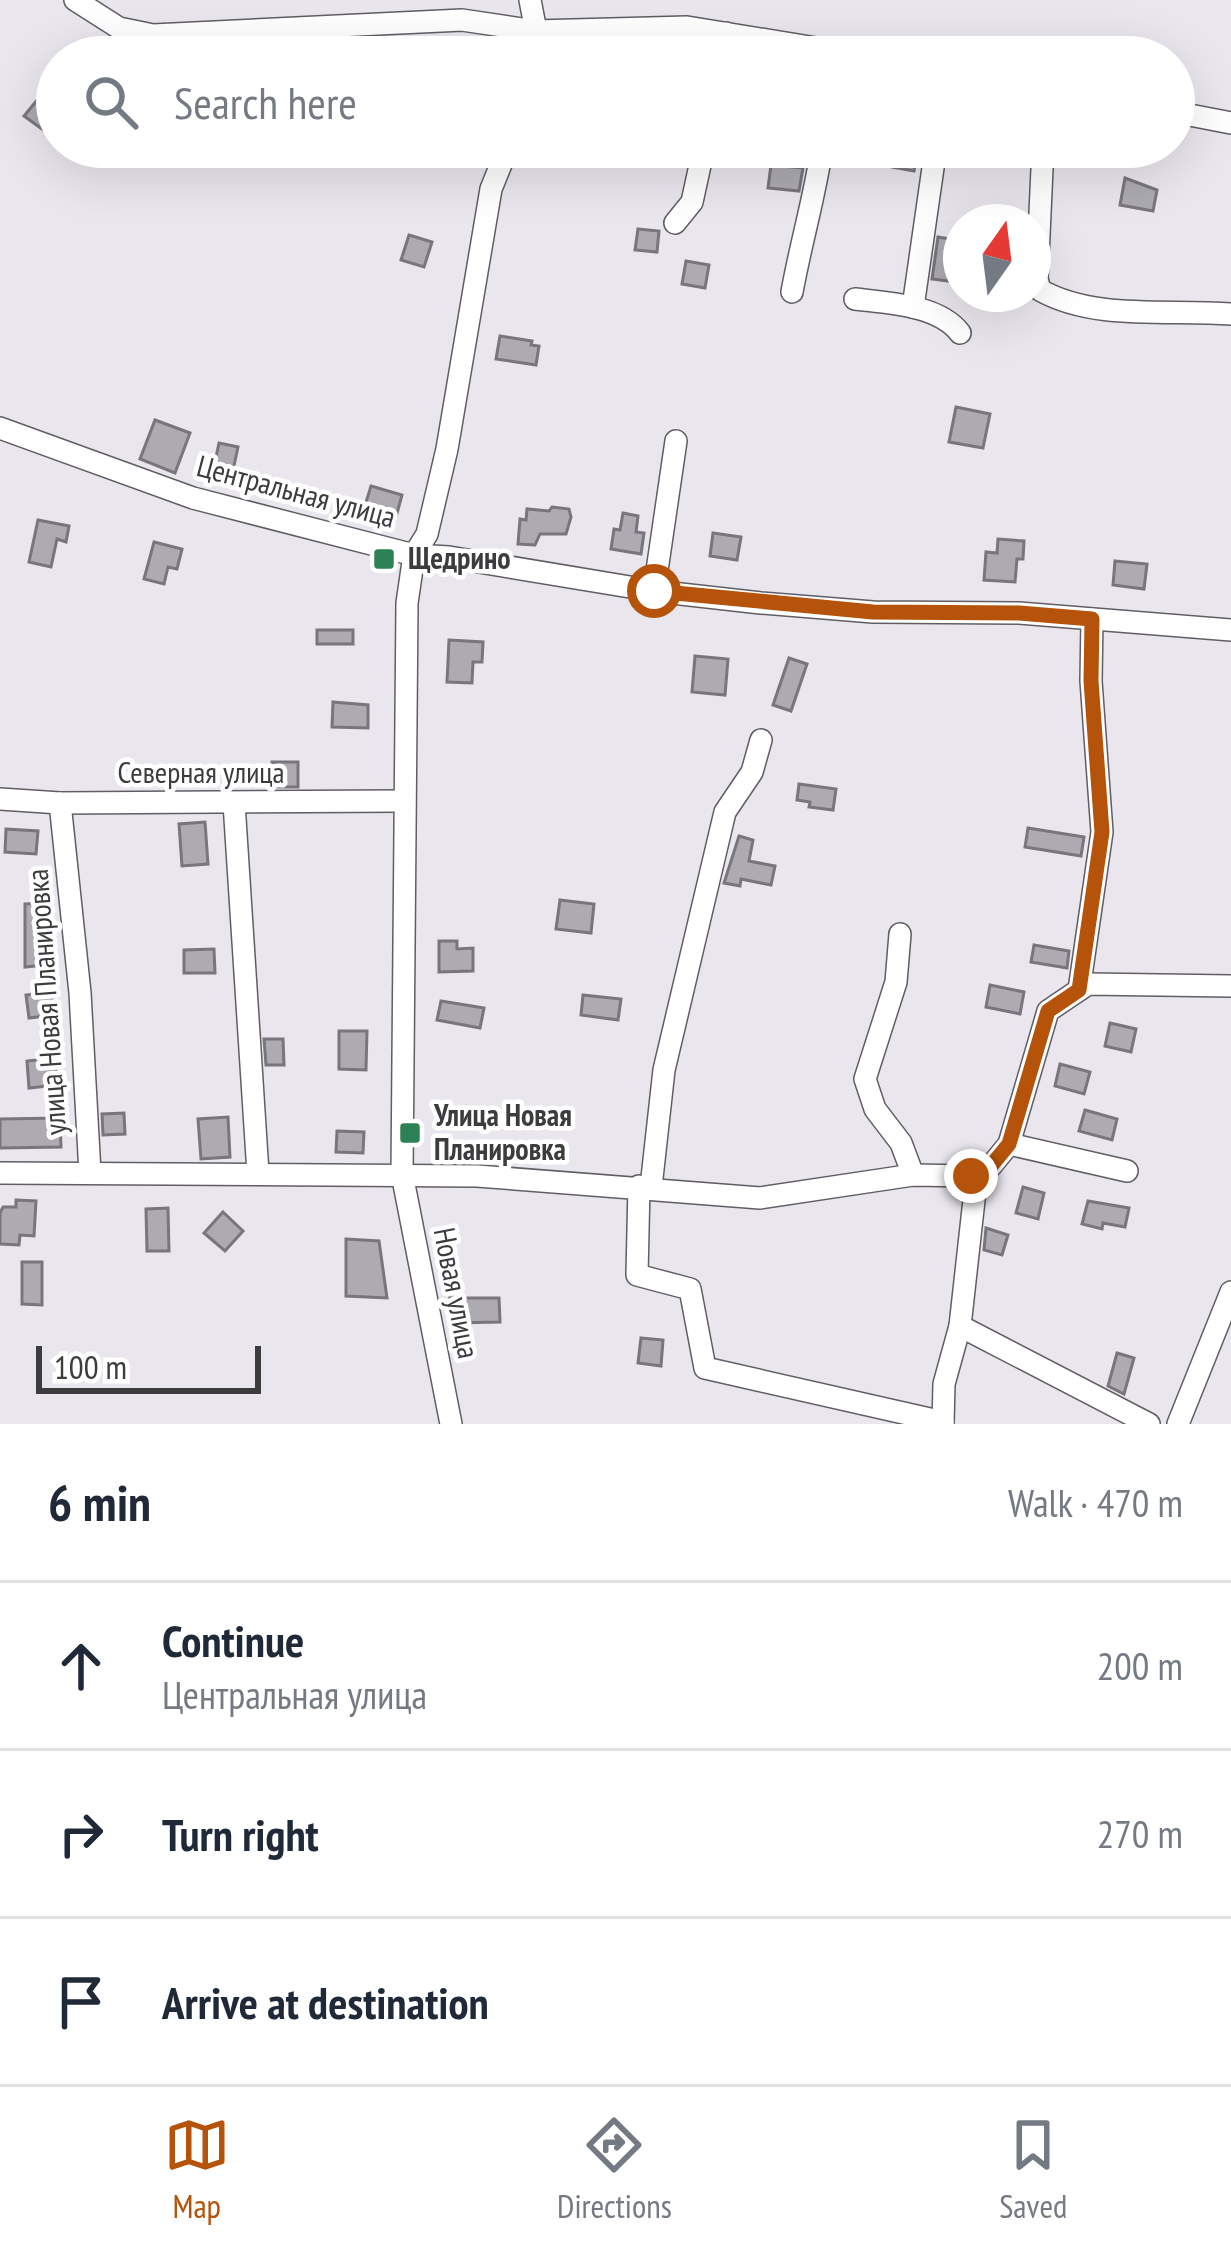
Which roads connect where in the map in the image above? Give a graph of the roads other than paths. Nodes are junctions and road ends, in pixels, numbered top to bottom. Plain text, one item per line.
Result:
1 (75, 0) edge
2 (530, 0) edge
3 (536, 31) junction
4 (726, 33) junction
5 (537, 36) edge
6 (725, 36) edge
7 (742, 36) edge
8 (1195, 116) edge
9 (1231, 123) edge
10 (500, 168) edge
11 (699, 168) edge
12 (819, 168) edge
13 (933, 168) edge
14 (1042, 168) edge
15 (675, 223) dead end
16 (792, 292) dead end
17 (855, 299) dead end
18 (913, 307) junction
19 (1231, 314) edge
20 (960, 333) dead end
21 (0, 428) edge
22 (676, 441) dead end
23 (414, 555) junction
24 (654, 591) junction
25 (1092, 619) junction
26 (1231, 630) edge
27 (760, 740) dead end
28 (0, 800) edge
29 (403, 801) junction
30 (60, 803) junction
31 (234, 803) junction
32 (900, 934) dead end
33 (1231, 986) edge
34 (1079, 990) junction
35 (1009, 1144) junction
36 (1127, 1171) dead end
37 (0, 1172) edge
38 (90, 1173) junction
39 (257, 1173) junction
40 (977, 1173) junction
41 (402, 1174) junction
42 (913, 1175) junction
43 (645, 1187) junction
44 (1231, 1292) edge
45 (960, 1326) junction
46 (943, 1423) edge
47 (451, 1424) edge
48 (1149, 1424) edge
49 (1178, 1424) edge

1 - 3 street
2 - 3 street
3 - 4 street
3 - 5 street
4 - 6 street
4 - 7 street
8 - 9 street
10 - 23 street, Новая улица
11 - 15 street
12 - 16 street
13 - 18 street
14 - 19 street
17 - 18 street
18 - 20 street
21 - 23 street, Центральная улица
22 - 24 street
23 - 24 street, Центральная улица
23 - 29 street, Новая улица
24 - 25 street, Центральная улица
25 - 26 street, Центральная улица
25 - 34 street
27 - 43 street
28 - 30 street, Северная улица
29 - 31 street, Северная улица
29 - 41 street, Новая улица
30 - 31 street, Северная улица
30 - 38 street, улица Новая Планировка
31 - 39 street
32 - 42 street
33 - 34 street
34 - 35 street
35 - 36 street
35 - 40 street
37 - 38 street
38 - 39 street, улица Новая Планировка
39 - 41 street, улица Новая Планировка
40 - 42 street, улица Новая Планировка
40 - 45 street
41 - 43 street, улица Новая Планировка
41 - 47 street, Новая улица
42 - 43 street, улица Новая Планировка
43 - 46 street
44 - 49 street
45 - 46 street
45 - 48 street

